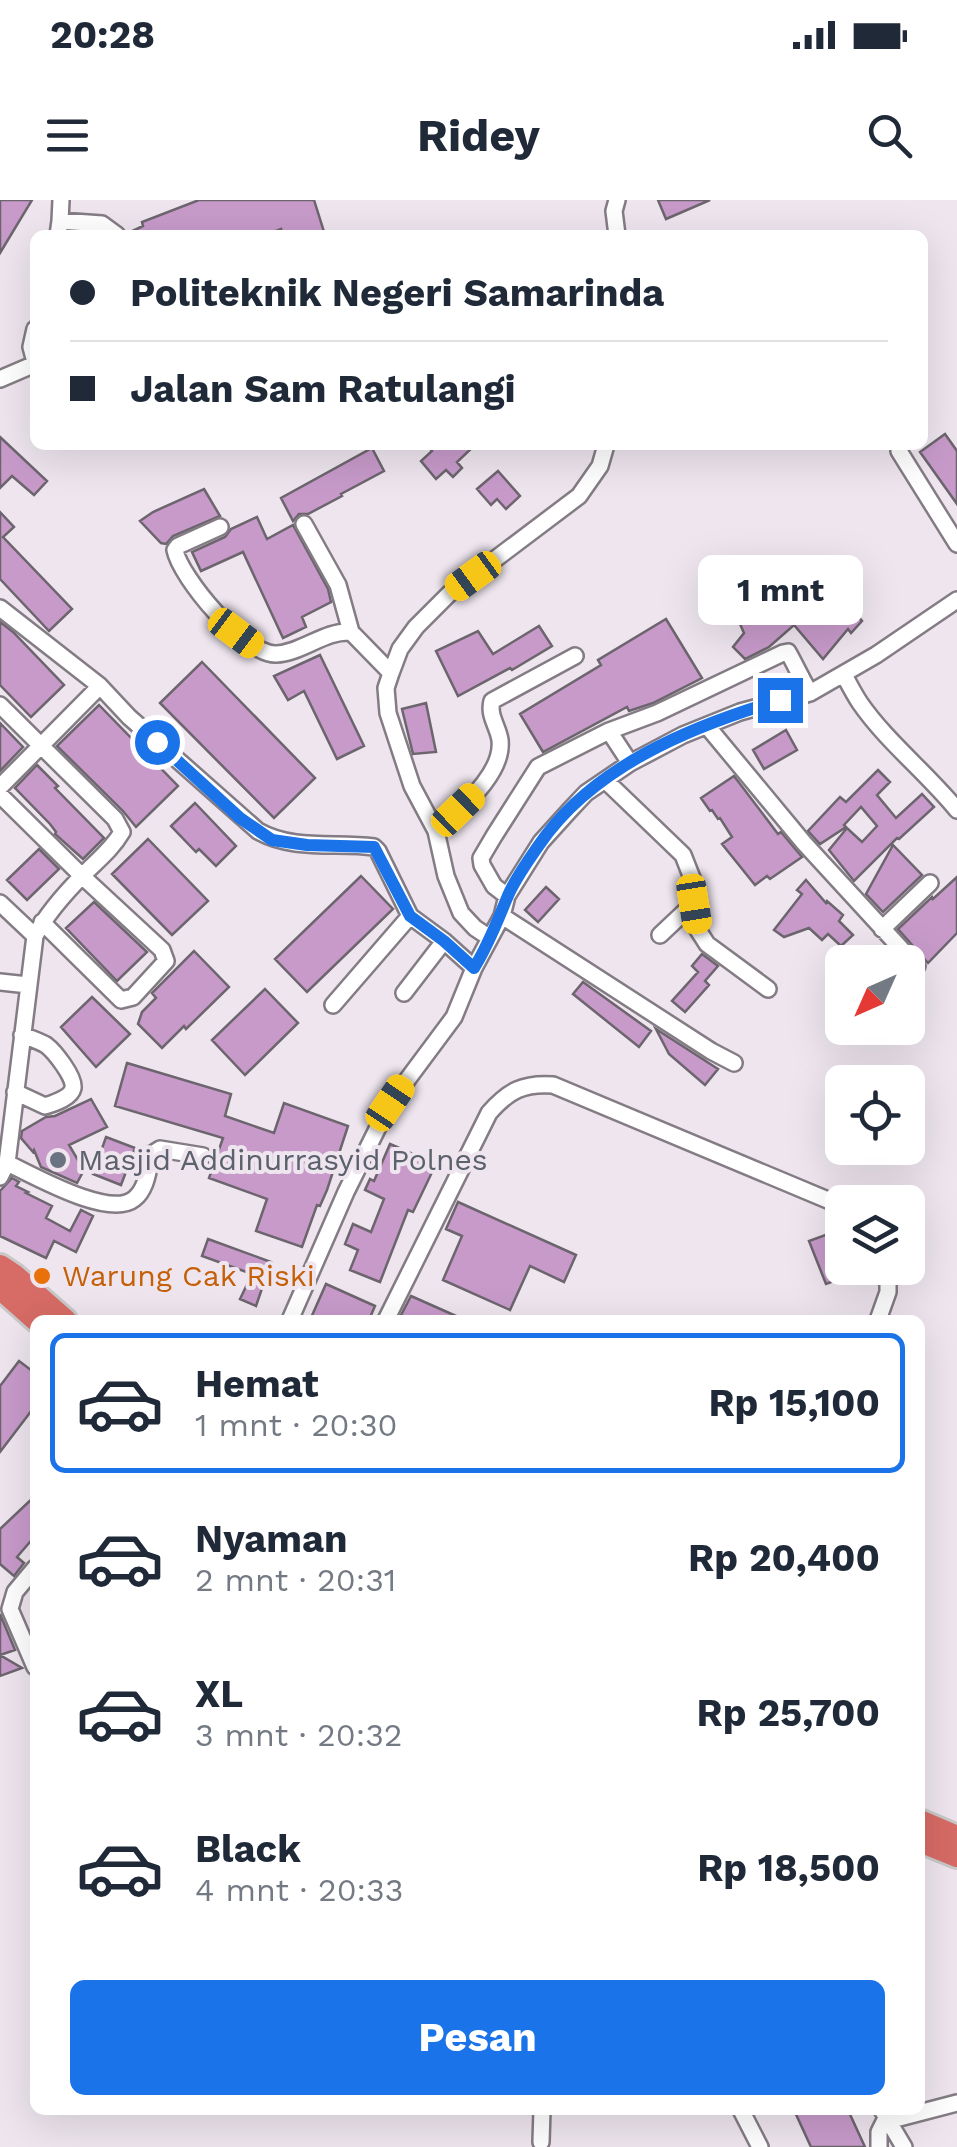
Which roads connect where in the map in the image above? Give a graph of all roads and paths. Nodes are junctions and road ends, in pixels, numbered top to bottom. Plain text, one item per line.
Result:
1 (61, 200) edge
2 (617, 200) edge
3 (59, 228) edge
4 (110, 230) edge
5 (616, 230) edge
6 (30, 365) edge
7 (0, 378) edge
8 (605, 450) edge
9 (900, 451) dead end
10 (304, 524) dead end
11 (220, 526) dead end
12 (957, 544) edge
13 (957, 600) edge
14 (0, 608) edge
15 (351, 632) junction
16 (575, 656) dead end
17 (390, 673) junction
18 (844, 674) junction
19 (100, 686) junction
20 (810, 693) junction
21 (0, 705) edge
22 (707, 726) junction
23 (609, 731) junction
24 (40, 746) junction
25 (630, 762) junction
26 (605, 780) junction
27 (0, 791) edge
28 (957, 810) edge
29 (436, 831) junction
30 (82, 876) junction
31 (930, 883) dead end
32 (507, 896) junction
33 (0, 904) edge
34 (694, 904) junction
35 (410, 916) junction
36 (502, 916) junction
37 (882, 928) junction
38 (38, 929) junction
39 (660, 936) dead end
40 (490, 938) junction
41 (444, 941) junction
42 (897, 945) edge
43 (474, 968) junction
44 (0, 982) edge
45 (28, 986) junction
46 (768, 989) dead end
47 (404, 993) dead end
48 (333, 1005) dead end
49 (22, 1034) junction
50 (734, 1063) dead end
51 (15, 1092) junction
52 (204, 1156) dead end
53 (3, 1170) edge
54 (825, 1199) edge
55 (0, 1266) edge
56 (888, 1285) edge
57 (0, 1288) edge
58 (30, 1315) edge
59 (59, 1315) edge
60 (292, 1315) edge
61 (388, 1315) edge
62 (880, 1315) edge
63 (30, 1574) edge
64 (30, 1655) edge
65 (925, 1823) edge
66 (957, 1836) edge
67 (925, 1843) edge
68 (957, 1856) edge
69 (957, 2103) edge
70 (925, 2109) edge
71 (542, 2115) edge
72 (744, 2115) edge
73 (884, 2116) edge
74 (541, 2142) dead end
75 (760, 2147) edge
76 (878, 2147) edge
77 (904, 2147) edge

1 - 3 street
2 - 5 street
3 - 4 street
6 - 7 street
8 - 17 street
9 - 12 street
10 - 15 street
11 - 15 street
13 - 18 street
14 - 19 street
15 - 17 street
16 - 29 street
17 - 29 street
18 - 20 street
18 - 28 street
19 - 24 street
19 - 35 street
20 - 22 street
20 - 23 street
21 - 24 street
22 - 25 street
22 - 37 street
23 - 25 street
23 - 32 street
24 - 27 street
24 - 30 street
25 - 26 street
26 - 32 street
26 - 34 street
27 - 30 street
29 - 40 street
30 - 38 street
30 - 38 street
31 - 37 street
32 - 36 street
33 - 38 street
34 - 39 street
34 - 46 street
35 - 41 street
35 - 48 street
36 - 40 street
36 - 50 street
37 - 42 street
38 - 45 street
40 - 43 street
41 - 43 street
41 - 47 street
43 - 60 street
44 - 45 street
45 - 49 street
49 - 51 street
49 - 51 street
51 - 53 street
52 - 53 street
54 - 61 street
55 - 59 highway
56 - 62 street
57 - 58 highway
63 - 64 street
65 - 66 highway
67 - 68 highway
69 - 70 street
71 - 74 street
72 - 75 street
73 - 76 street
73 - 77 street

